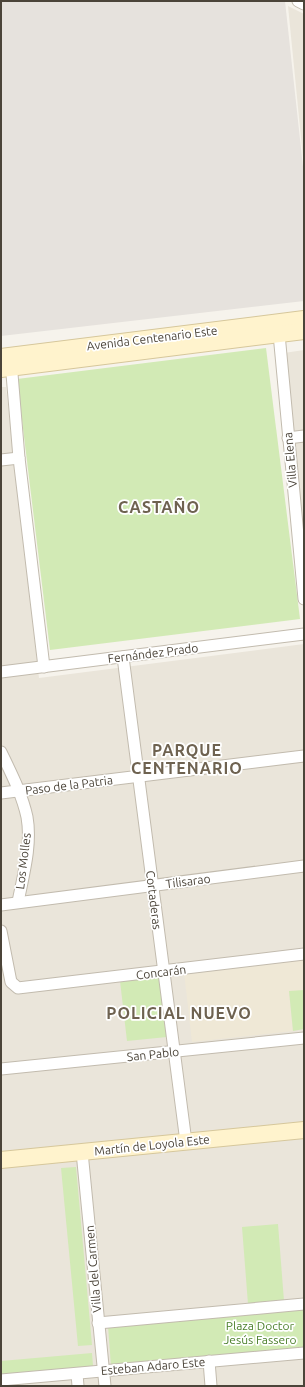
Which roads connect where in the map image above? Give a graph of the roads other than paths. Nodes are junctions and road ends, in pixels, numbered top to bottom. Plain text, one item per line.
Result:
1 (298, 1) edge
2 (304, 4) edge
3 (304, 319) edge
4 (280, 328) junction
5 (304, 331) edge
6 (6, 363) edge
7 (304, 436) edge
8 (288, 438) junction
9 (19, 458) junction
10 (1, 460) edge
11 (300, 527) edge
12 (304, 599) edge
13 (304, 634) edge
14 (123, 657) junction
15 (44, 667) junction
16 (1, 672) edge
17 (1, 752) edge
18 (304, 756) edge
19 (138, 776) junction
20 (19, 791) junction
21 (1, 793) edge
22 (304, 866) edge
23 (152, 885) junction
24 (18, 902) junction
25 (1, 905) edge
26 (1, 931) edge
27 (304, 954) edge
28 (4, 962) edge
29 (164, 972) junction
30 (304, 1038) edge
31 (174, 1052) junction
32 (1, 1069) edge
33 (304, 1130) edge
34 (186, 1142) junction
35 (82, 1152) junction
36 (1, 1160) edge
37 (304, 1304) edge
38 (98, 1323) junction
39 (304, 1353) edge
40 (209, 1362) junction
41 (103, 1371) junction
42 (77, 1374) junction
43 (1, 1380) edge
44 (78, 1386) edge
45 (105, 1386) edge
46 (211, 1386) edge

1 - 2 street
3 - 4 main road, Avenida Centenario Este
4 - 5 main road, Avenida Centenario Este
4 - 6 main road, Avenida Centenario Este
4 - 8 street, Villa Elena
6 - 9 street
7 - 8 street
8 - 11 street, Villa Elena
9 - 10 street
9 - 15 street
11 - 12 street, Villa Elena
13 - 14 street, Fernández Prado
14 - 15 street, Fernández Prado
14 - 19 street, Cortaderas
15 - 16 street, Fernández Prado
17 - 20 street, Los Molles
18 - 19 street, Paso de la Patria
19 - 20 street, Paso de la Patria
19 - 23 street, Cortaderas
20 - 21 street, Paso de la Patria
20 - 24 street, Los Molles
22 - 23 street, Tilisarao
23 - 24 street, Tilisarao
23 - 29 street, Cortaderas
24 - 25 street, Tilisarao
26 - 28 street
27 - 29 street, Concarán
28 - 29 street, Concarán
29 - 31 street, Cortaderas
30 - 31 street, San Pablo
31 - 32 street, San Pablo
31 - 34 street, Cortaderas
33 - 34 main road, Martín de Loyola Este
34 - 35 main road, Martín de Loyola Este
35 - 36 main road, Martín de Loyola Este
35 - 38 street, Villa del Carmen
37 - 38 street
38 - 41 street, Villa del Carmen
39 - 40 street, Esteban Adaro Este
40 - 41 street, Esteban Adaro Este
40 - 46 street
41 - 42 street, Esteban Adaro Este
41 - 45 street, Villa del Carmen
42 - 43 street, Esteban Adaro Este
42 - 44 street

